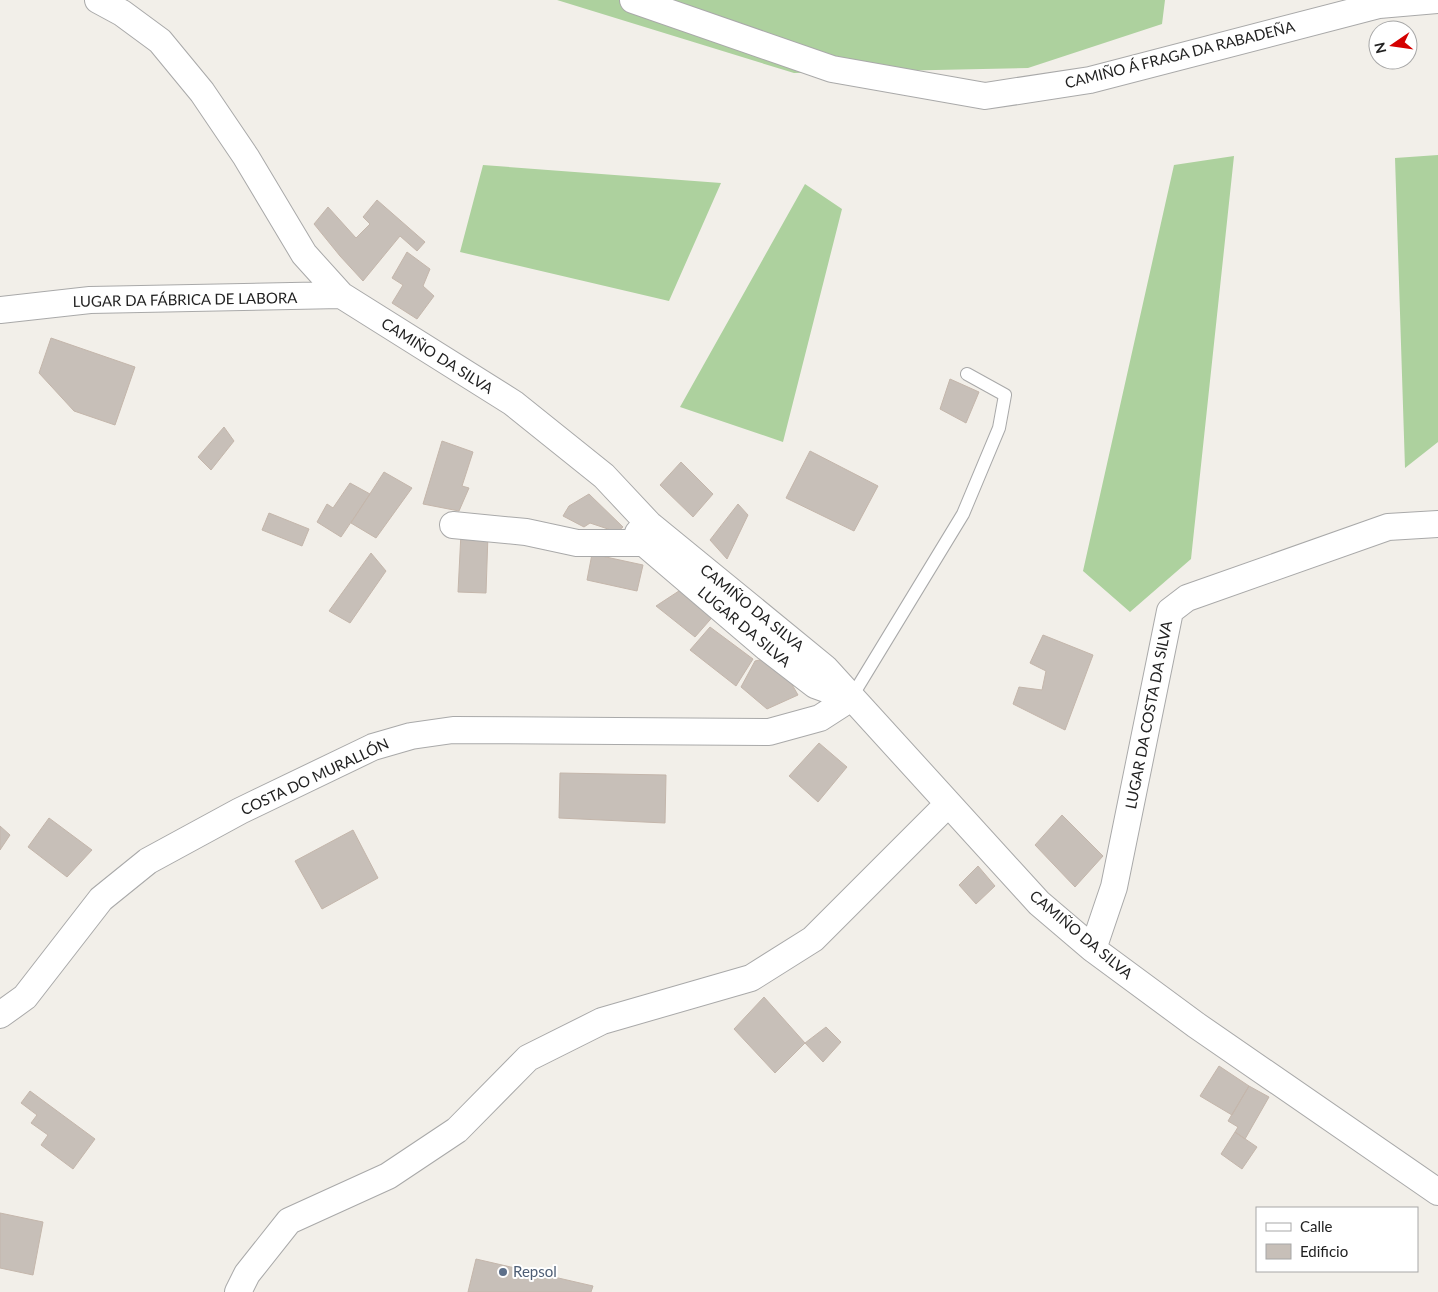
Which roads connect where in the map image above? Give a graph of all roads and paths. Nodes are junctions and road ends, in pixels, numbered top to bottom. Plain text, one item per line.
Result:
1 (98, 0) edge
2 (633, 0) edge
3 (1438, 0) edge
4 (123, 6) edge
5 (341, 295) junction
6 (0, 310) edge
7 (967, 374) dead end
8 (604, 476) junction
9 (1438, 524) edge
10 (453, 525) dead end
11 (644, 543) junction
12 (851, 698) junction
13 (948, 804) junction
14 (1093, 949) junction
15 (0, 1015) edge
16 (1438, 1192) edge
17 (238, 1292) edge

1 - 4 street, CAMIÑO DA SILVA
2 - 3 street, CAMIÑO Á FRAGA DA RABADEÑA
4 - 5 street, CAMIÑO DA SILVA
5 - 6 street, LUGAR DA FÁBRICA DE LABORA
5 - 8 street, CAMIÑO DA SILVA
7 - 12 lane
8 - 11 street, LUGAR DA SILVA
8 - 12 street, CAMIÑO DA SILVA
9 - 14 street, LUGAR DA COSTA DA SILVA
10 - 11 street
11 - 12 street, LUGAR DA SILVA
12 - 13 street, CAMIÑO DA SILVA
12 - 15 street, COSTA DO MURALLÓN
13 - 14 street, CAMIÑO DA SILVA
13 - 17 street
14 - 16 street, CAMIÑO DA SILVA

